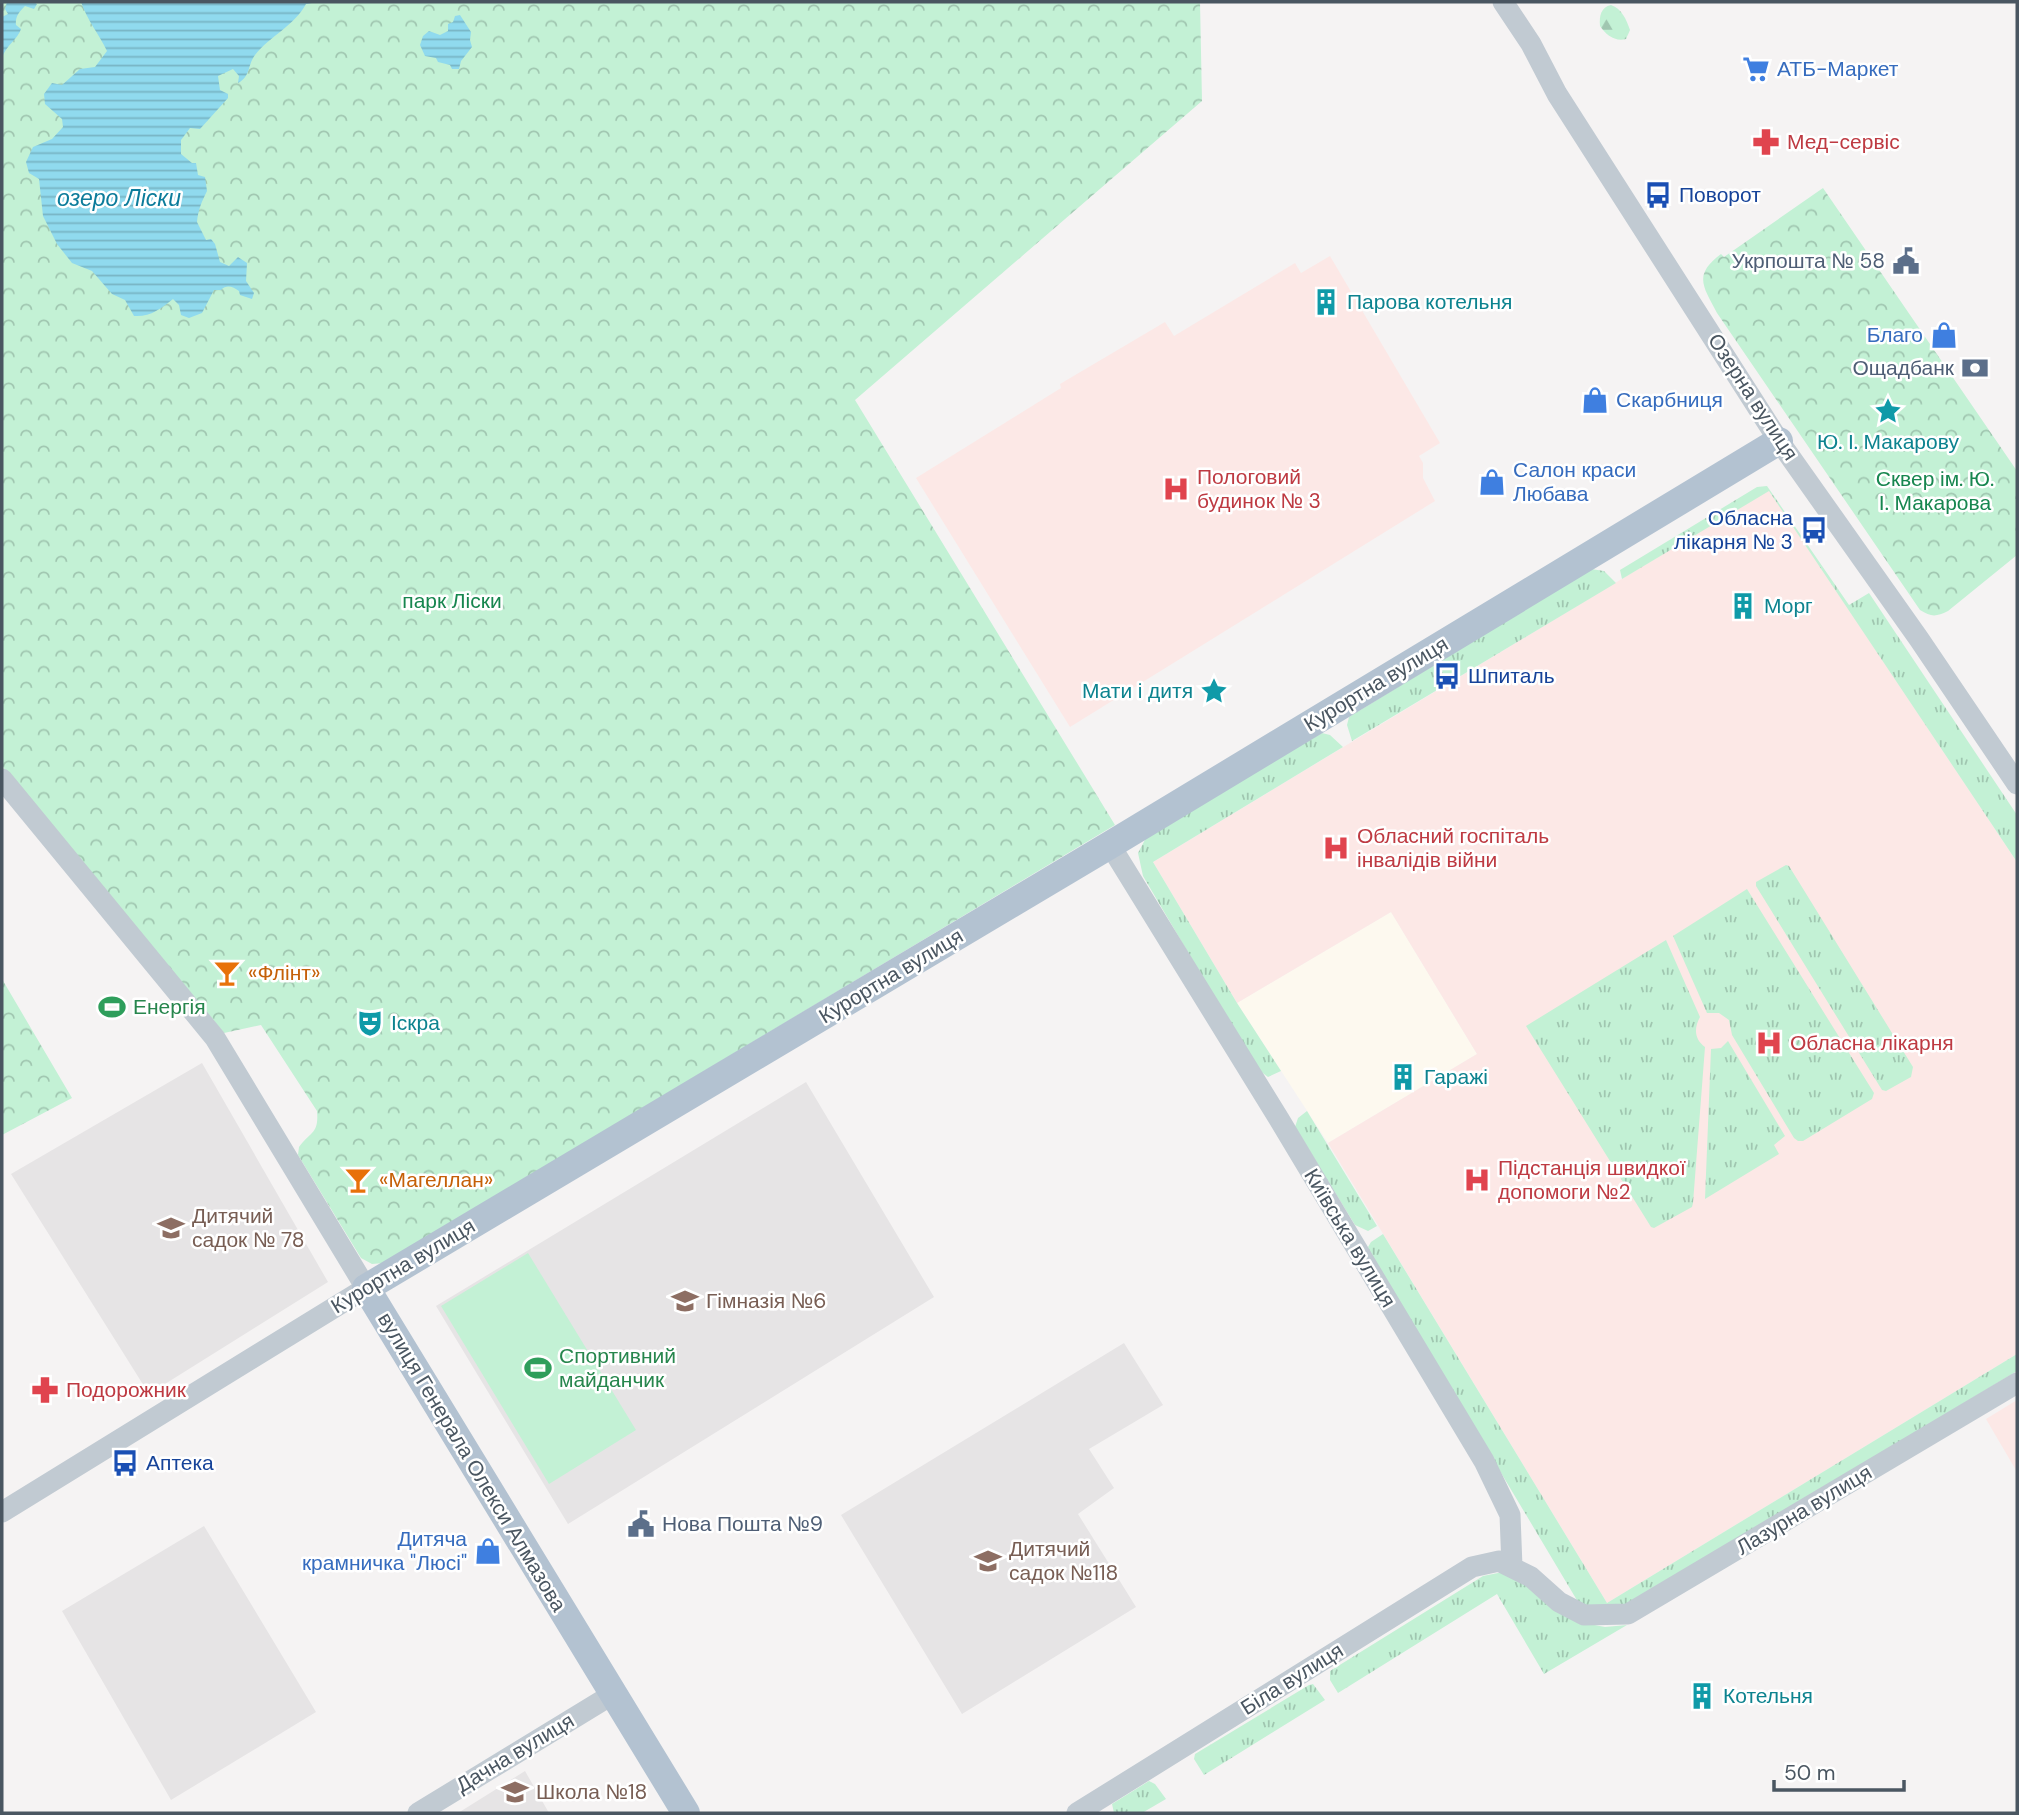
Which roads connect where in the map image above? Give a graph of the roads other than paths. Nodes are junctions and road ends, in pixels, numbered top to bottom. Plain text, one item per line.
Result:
1 (1503, 2) edge
2 (1779, 441) junction
3 (2, 779) edge
4 (2017, 784) edge
5 (1110, 845) junction
6 (366, 1288) junction
7 (2017, 1383) edge
8 (2, 1512) edge
9 (1512, 1567) junction
10 (613, 1694) junction
11 (418, 1813) edge
12 (687, 1813) edge
13 (1077, 1813) edge

1 - 2 street, Озерна вулиця
2 - 4 street, Озерна вулиця
2 - 5 main road, Курортна вулиця
3 - 6 street, вулиця Генерала Олекси Алмазова
5 - 6 main road, Курортна вулиця
5 - 9 street, Київська вулиця
6 - 8 street, Курортна вулиця
6 - 10 main road, вулиця Генерала Олекси Алмазова
7 - 9 street, Лазурна вулиця
9 - 13 street, Біла вулиця
10 - 11 street, Дачна вулиця
10 - 12 main road, вулиця Генерала Олекси Алмазова

